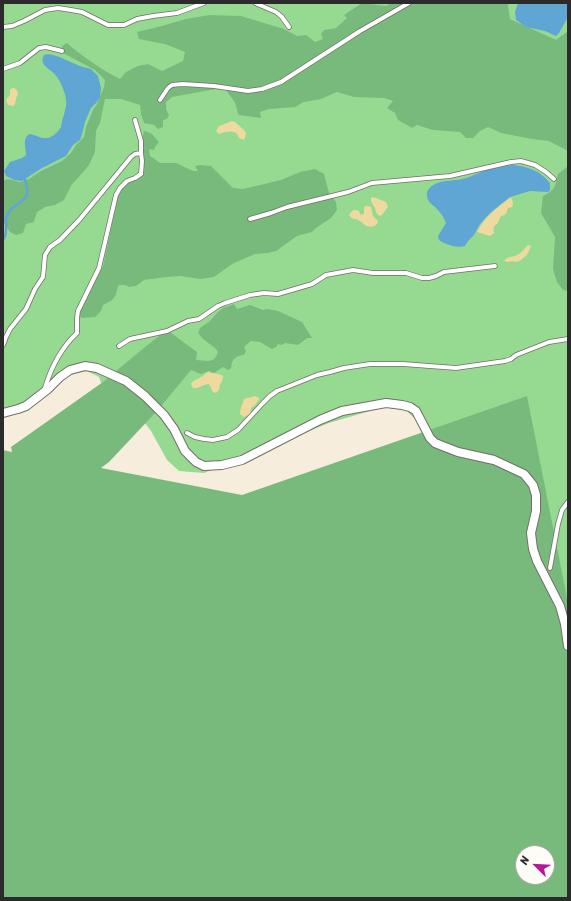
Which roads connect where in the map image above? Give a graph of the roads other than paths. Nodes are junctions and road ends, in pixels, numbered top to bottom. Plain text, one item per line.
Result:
1 (204, 3) edge
2 (255, 3) edge
3 (409, 3) edge
4 (3, 27) edge
5 (289, 27) dead end
6 (62, 51) dead end
7 (3, 69) edge
8 (160, 100) dead end
9 (135, 120) dead end
10 (141, 153) junction
11 (554, 179) dead end
12 (250, 219) dead end
13 (495, 266) dead end
14 (568, 339) edge
15 (3, 345) edge
16 (119, 346) dead end
17 (43, 392) junction
18 (3, 413) edge
19 (187, 433) dead end
20 (568, 502) edge
21 (550, 568) dead end
22 (568, 646) edge

1 - 4 lane
2 - 5 lane
3 - 8 lane
6 - 7 lane
9 - 10 lane
10 - 15 lane
10 - 17 lane
11 - 12 lane
13 - 16 lane
14 - 19 lane
17 - 18 street
17 - 22 street
20 - 21 lane

